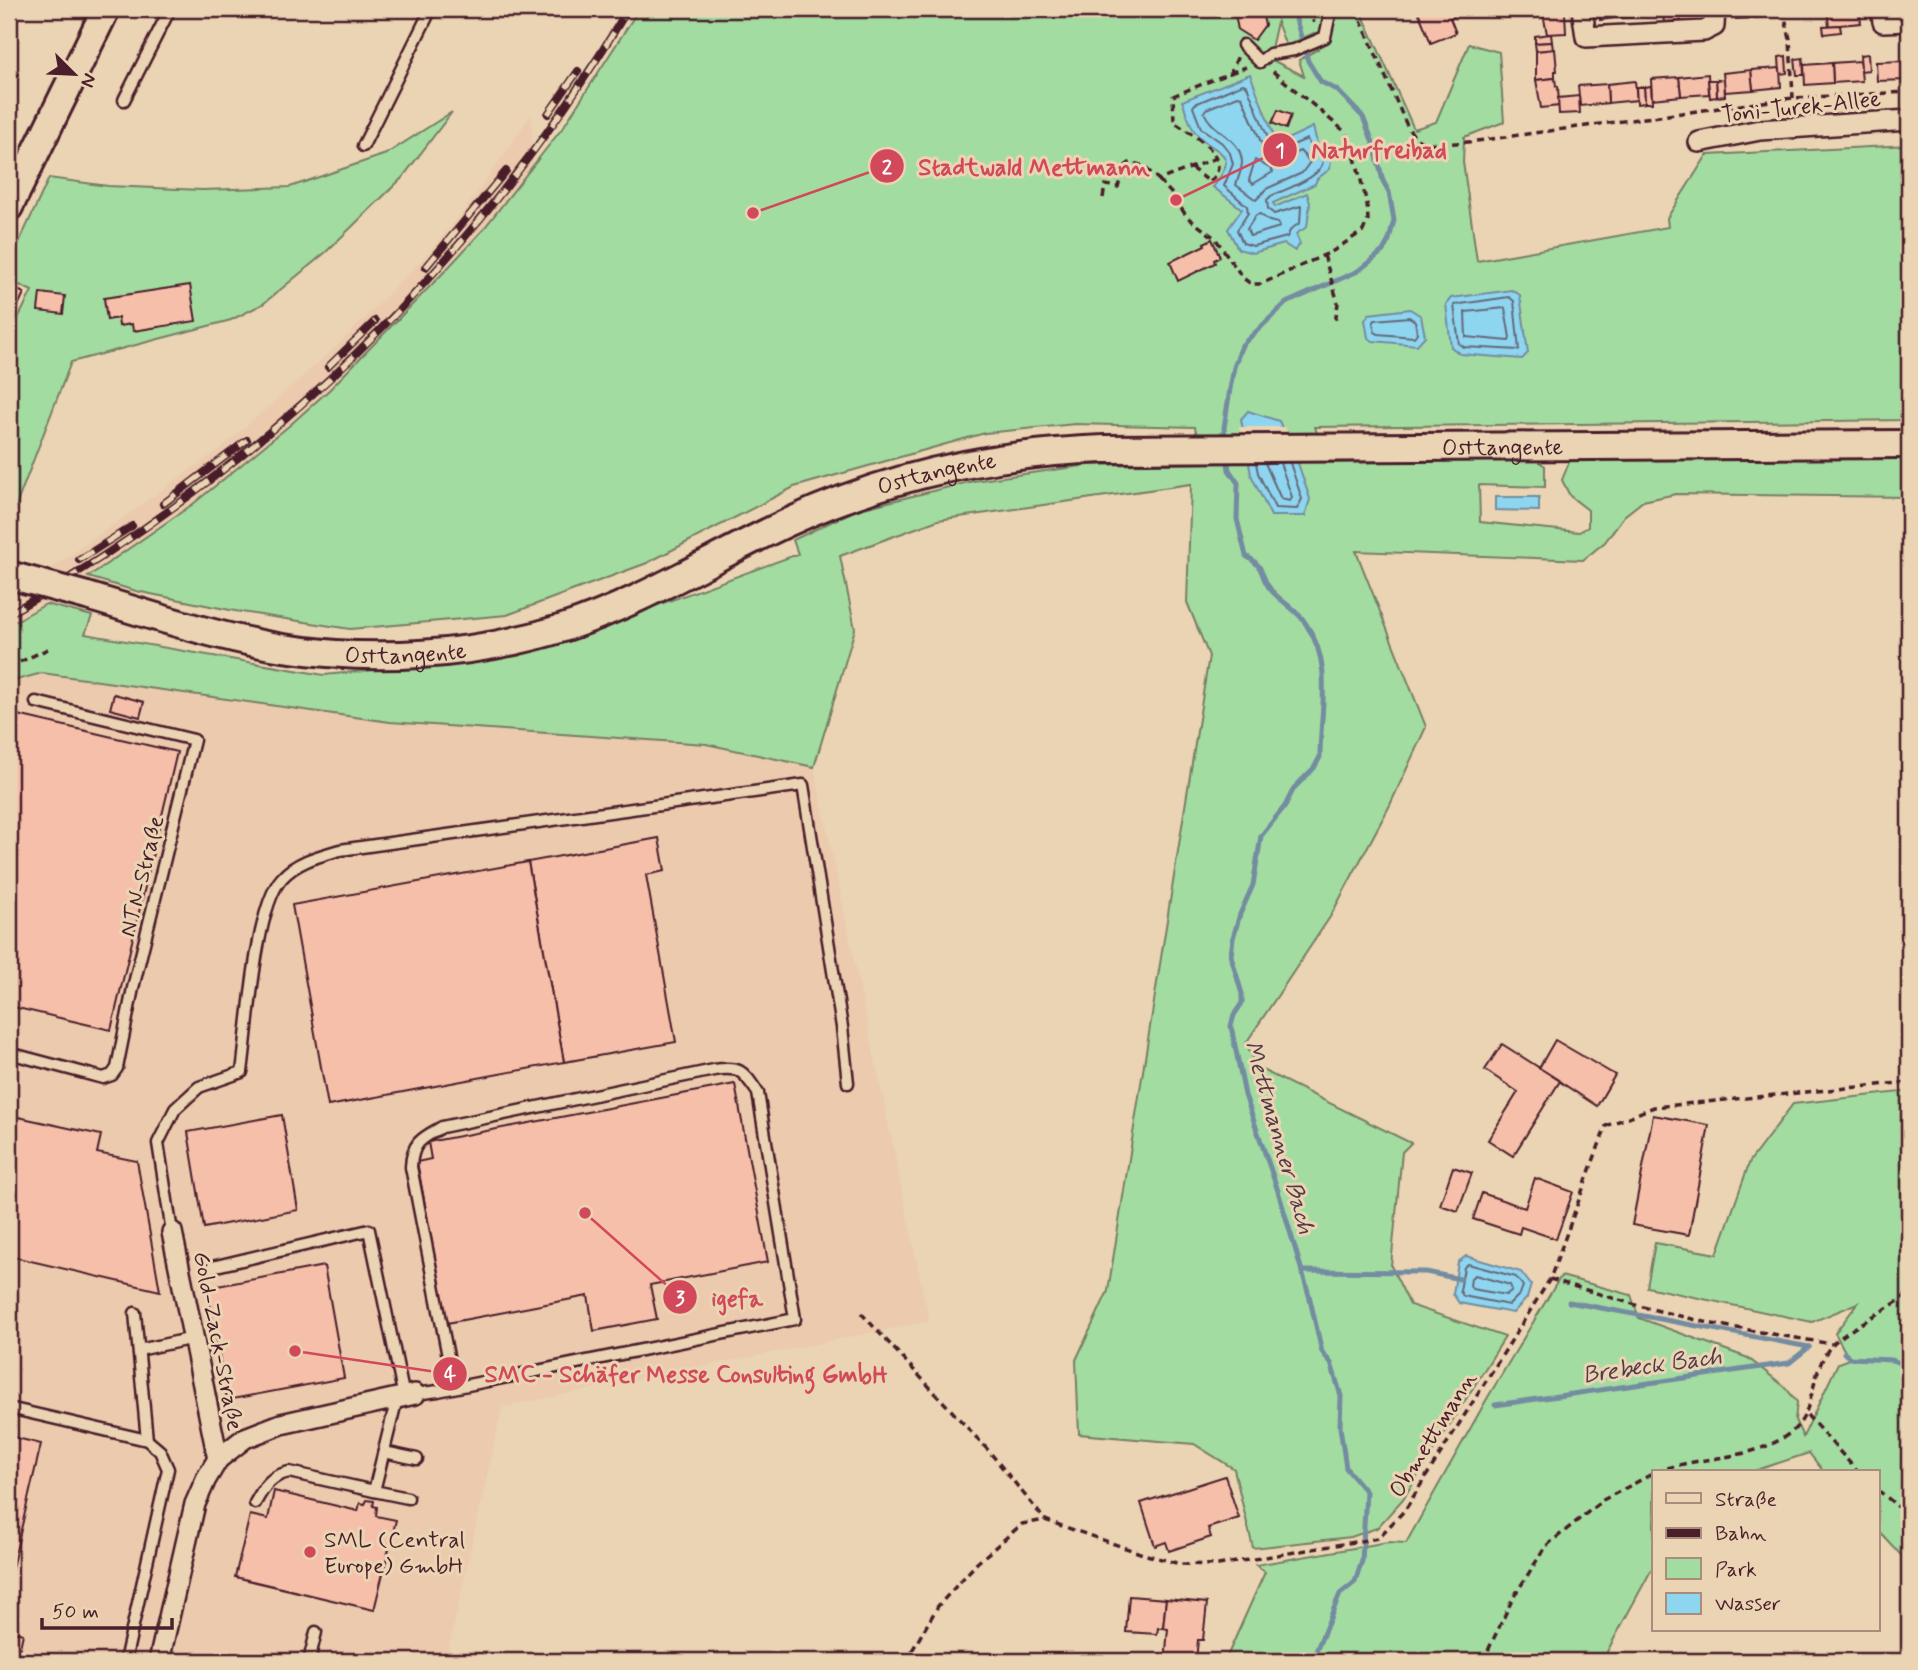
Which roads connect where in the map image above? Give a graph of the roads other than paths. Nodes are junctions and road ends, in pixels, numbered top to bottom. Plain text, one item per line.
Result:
1 (106, 9) edge
2 (170, 9) edge
3 (431, 9) edge
4 (1331, 9) edge
5 (1582, 9) edge
6 (1715, 9) edge
7 (1881, 9) edge
8 (1909, 21) edge
9 (1243, 45) road end
10 (124, 100) dead end
11 (1909, 120) edge
12 (1699, 142) dead end
13 (363, 146) dead end
14 (9, 208) edge
15 (1909, 444) edge
16 (9, 575) edge
17 (36, 702) dead end
18 (9, 1053) edge
19 (848, 1083) dead end
20 (172, 1232) joint
21 (212, 1267) dead end
22 (135, 1313) dead end
23 (194, 1338) junction
24 (139, 1350) junction
25 (454, 1387) junction
26 (405, 1396) junction
27 (9, 1408) edge
28 (147, 1440) junction
29 (384, 1452) junction
30 (218, 1459) junction
31 (417, 1459) dead end
32 (374, 1491) junction
33 (408, 1498) dead end
34 (255, 1503) dead end
35 (316, 1632) dead end
36 (125, 1661) edge
37 (159, 1661) edge
38 (309, 1661) edge

1 - 14 main road
2 - 10 lane
3 - 13 lane
4 - 9 lane
5 - 6 street
7 - 8 street
11 - 12 street, Toni-Turek-Allee
15 - 16 main road, Osttangente, bridge
17 - 18 lane, NTN-Straße
19 - 20 lane
20 - 23 street, Gold-Zack-Straße
21 - 26 lane
22 - 24 lane
23 - 24 lane
23 - 30 street, Gold-Zack-Straße
24 - 28 lane
25 - 25 lane
25 - 26 lane
26 - 29 lane
26 - 30 street, Gold-Zack-Straße
27 - 28 lane
28 - 36 lane
29 - 31 lane
29 - 32 lane
30 - 37 street, Gold-Zack-Straße
32 - 33 lane
32 - 34 lane
35 - 38 lane

